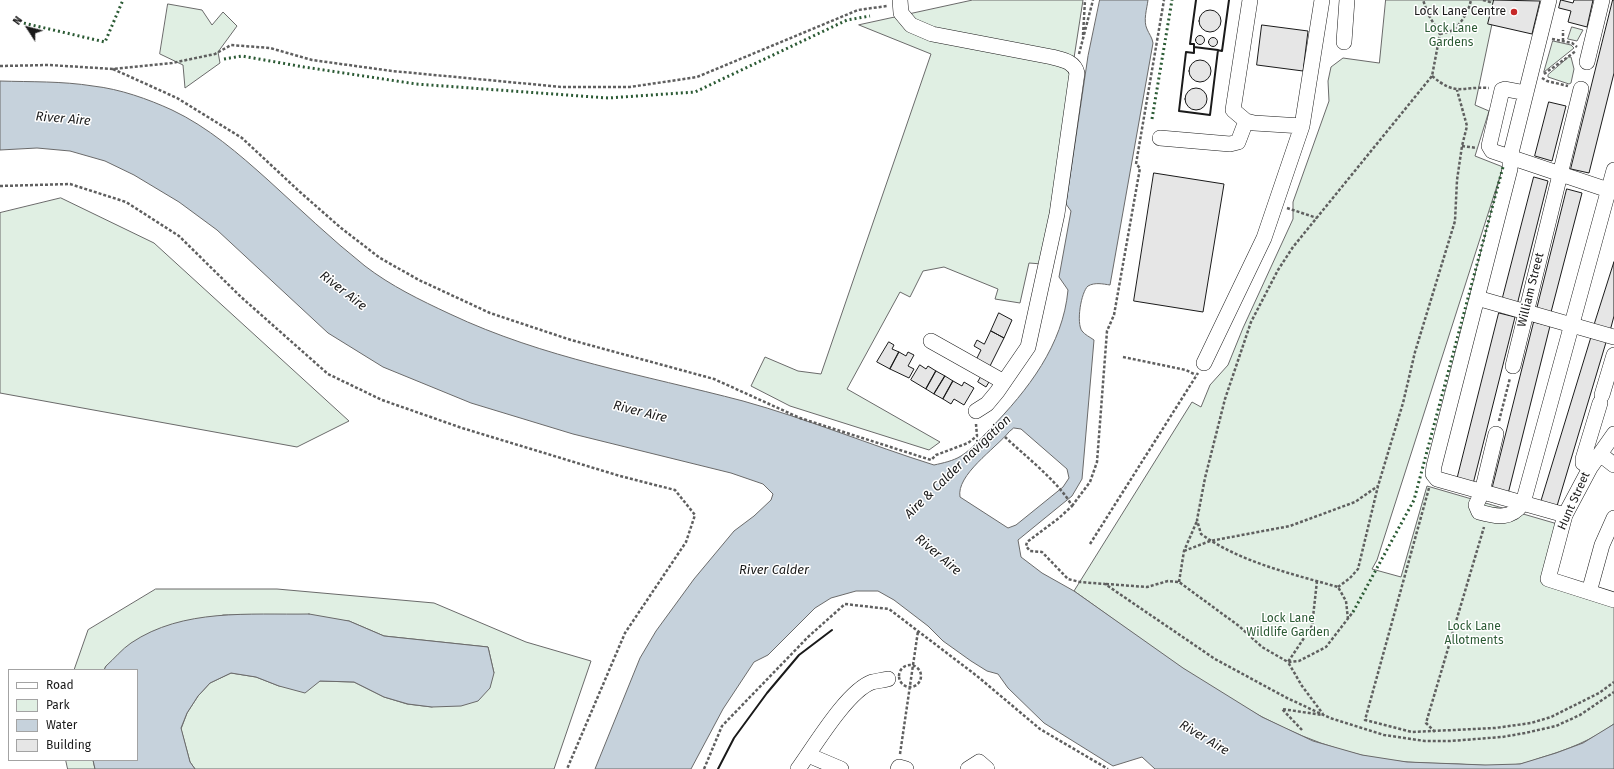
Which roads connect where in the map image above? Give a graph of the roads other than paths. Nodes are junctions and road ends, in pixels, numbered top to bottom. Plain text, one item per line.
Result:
1 (1250, 0) edge
2 (1322, 0) edge
3 (1347, 0) edge
4 (1548, 0) edge
5 (1602, 0) edge
6 (900, 2) edge
7 (1344, 42) dead end
8 (1582, 59) road end
9 (1581, 89) road end
10 (1526, 93) junction
11 (1246, 121) junction
12 (1302, 126) junction
13 (1160, 138) dead end
14 (1510, 157) junction
15 (1614, 170) edge
16 (1560, 174) junction
17 (1611, 191) edge
18 (1477, 298) junction
19 (1526, 312) junction
20 (1571, 325) junction
21 (1614, 337) edge
22 (931, 341) dead end
23 (1614, 356) edge
24 (1513, 366) road end
25 (1200, 369) road end
26 (1004, 382) junction
27 (976, 411) road end
28 (1496, 434) road end
29 (1614, 434) edge
30 (1600, 454) junction
31 (1614, 465) edge
32 (1590, 468) junction
33 (1482, 492) junction
34 (1523, 503) junction
35 (1565, 515) junction
36 (1614, 518) edge
37 (1589, 592) junction
38 (1614, 600) edge
39 (888, 680) dead end
40 (808, 755) junction
41 (798, 769) edge
42 (841, 769) edge
43 (968, 769) edge
44 (987, 769) edge

1 - 11 street
2 - 12 street
3 - 7 street
4 - 10 street
5 - 8 street
6 - 26 street
9 - 16 street, William Street
10 - 14 street
10 - 14 street
11 - 12 street
11 - 13 street
12 - 25 street
14 - 16 street
14 - 18 street
15 - 17 street
16 - 17 street
16 - 19 street, William Street
17 - 20 street
18 - 19 street
18 - 33 street
19 - 20 street
19 - 24 street, William Street
20 - 21 street
20 - 34 street
22 - 26 street
23 - 32 street, Hunt Street
26 - 27 street
28 - 33 street
29 - 30 street
30 - 31 street
30 - 32 street
32 - 35 street, Hunt Street
33 - 34 street
33 - 34 street
34 - 35 street
35 - 37 street, Hunt Street
36 - 37 street
37 - 38 street
39 - 40 street
40 - 41 street
40 - 42 street
43 - 44 street

